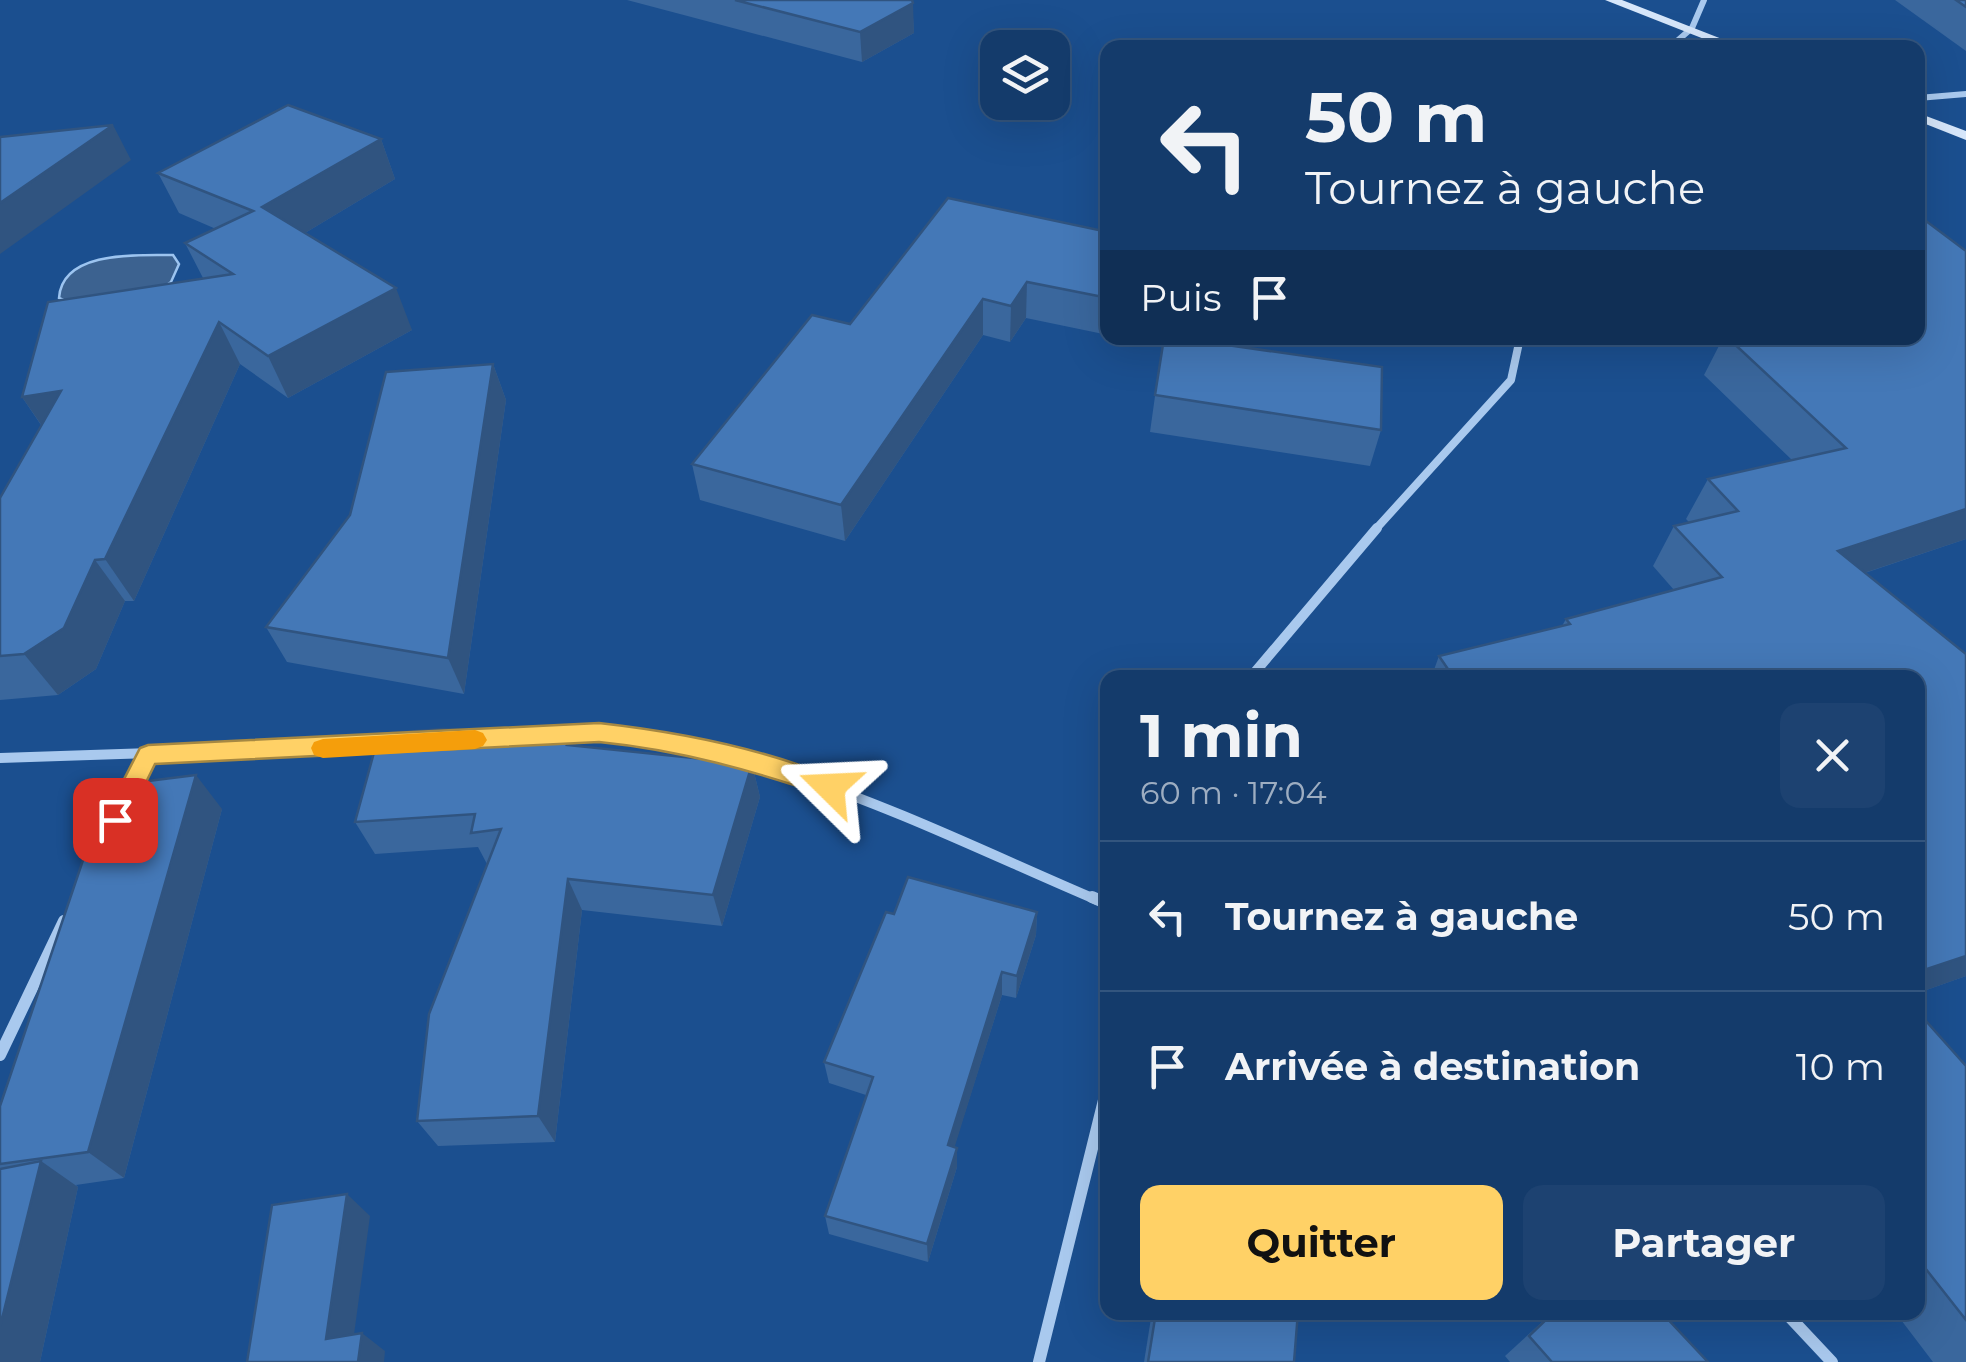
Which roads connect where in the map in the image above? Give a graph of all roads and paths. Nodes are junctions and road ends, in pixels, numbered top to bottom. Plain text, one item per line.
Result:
1 (1611, 0) edge
2 (1704, 0) edge
3 (1692, 28) junction
4 (1678, 40) edge
5 (1720, 40) edge
6 (1966, 94) edge
7 (1925, 97) edge
8 (1925, 119) edge
9 (1966, 136) edge
10 (1518, 345) edge
11 (1257, 670) edge
12 (540, 736) edge
13 (403, 744) edge
14 (148, 755) junction
15 (0, 758) edge
16 (122, 808) edge
17 (1100, 901) edge
18 (68, 912) edge
19 (0, 1056) edge
20 (1100, 1116) edge
21 (1793, 1320) edge
22 (1039, 1362) edge
23 (1832, 1362) edge

1 - 3 street
2 - 3 street
3 - 4 street
3 - 5 street
6 - 7 street
8 - 9 street
10 - 11 street
12 - 17 street
13 - 14 street
14 - 15 street
14 - 16 street
18 - 19 street
20 - 22 street
21 - 23 street

